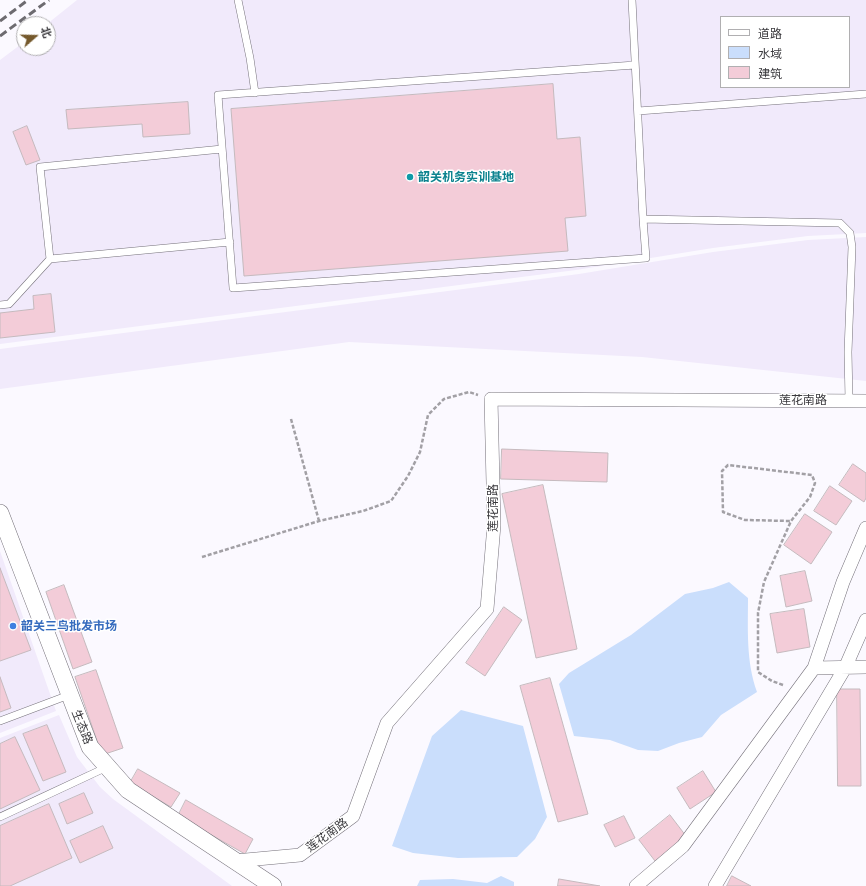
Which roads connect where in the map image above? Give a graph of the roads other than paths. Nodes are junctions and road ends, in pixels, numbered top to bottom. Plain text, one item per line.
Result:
1 (238, 0) edge
2 (632, 0) edge
3 (635, 65) junction
4 (254, 93) junction
5 (866, 94) edge
6 (638, 111) junction
7 (222, 149) junction
8 (643, 219) junction
9 (230, 242) junction
10 (50, 259) junction
11 (0, 305) edge
12 (849, 400) junction
13 (866, 401) edge
14 (0, 513) edge
15 (866, 528) edge
16 (866, 620) edge
17 (866, 667) edge
18 (814, 668) junction
19 (845, 668) junction
20 (70, 695) junction
21 (0, 721) edge
22 (107, 767) junction
23 (0, 817) edge
24 (235, 861) junction
25 (271, 886) edge
26 (636, 886) edge
27 (715, 886) edge

1 - 4 lane
2 - 3 lane
3 - 4 lane
3 - 6 lane
4 - 7 lane
5 - 6 lane
6 - 8 lane
7 - 9 lane
7 - 10 lane
8 - 9 lane
8 - 12 lane
9 - 10 lane
10 - 11 lane
12 - 13 street, 莲花南路
12 - 24 street, 莲花南路
14 - 20 street, 生态路
15 - 18 street
16 - 19 street
17 - 19 street
18 - 19 street
18 - 26 street
19 - 27 street
20 - 21 lane
20 - 22 street, 生态路
22 - 23 lane
22 - 24 street, 生态路
24 - 25 street, 生态路

